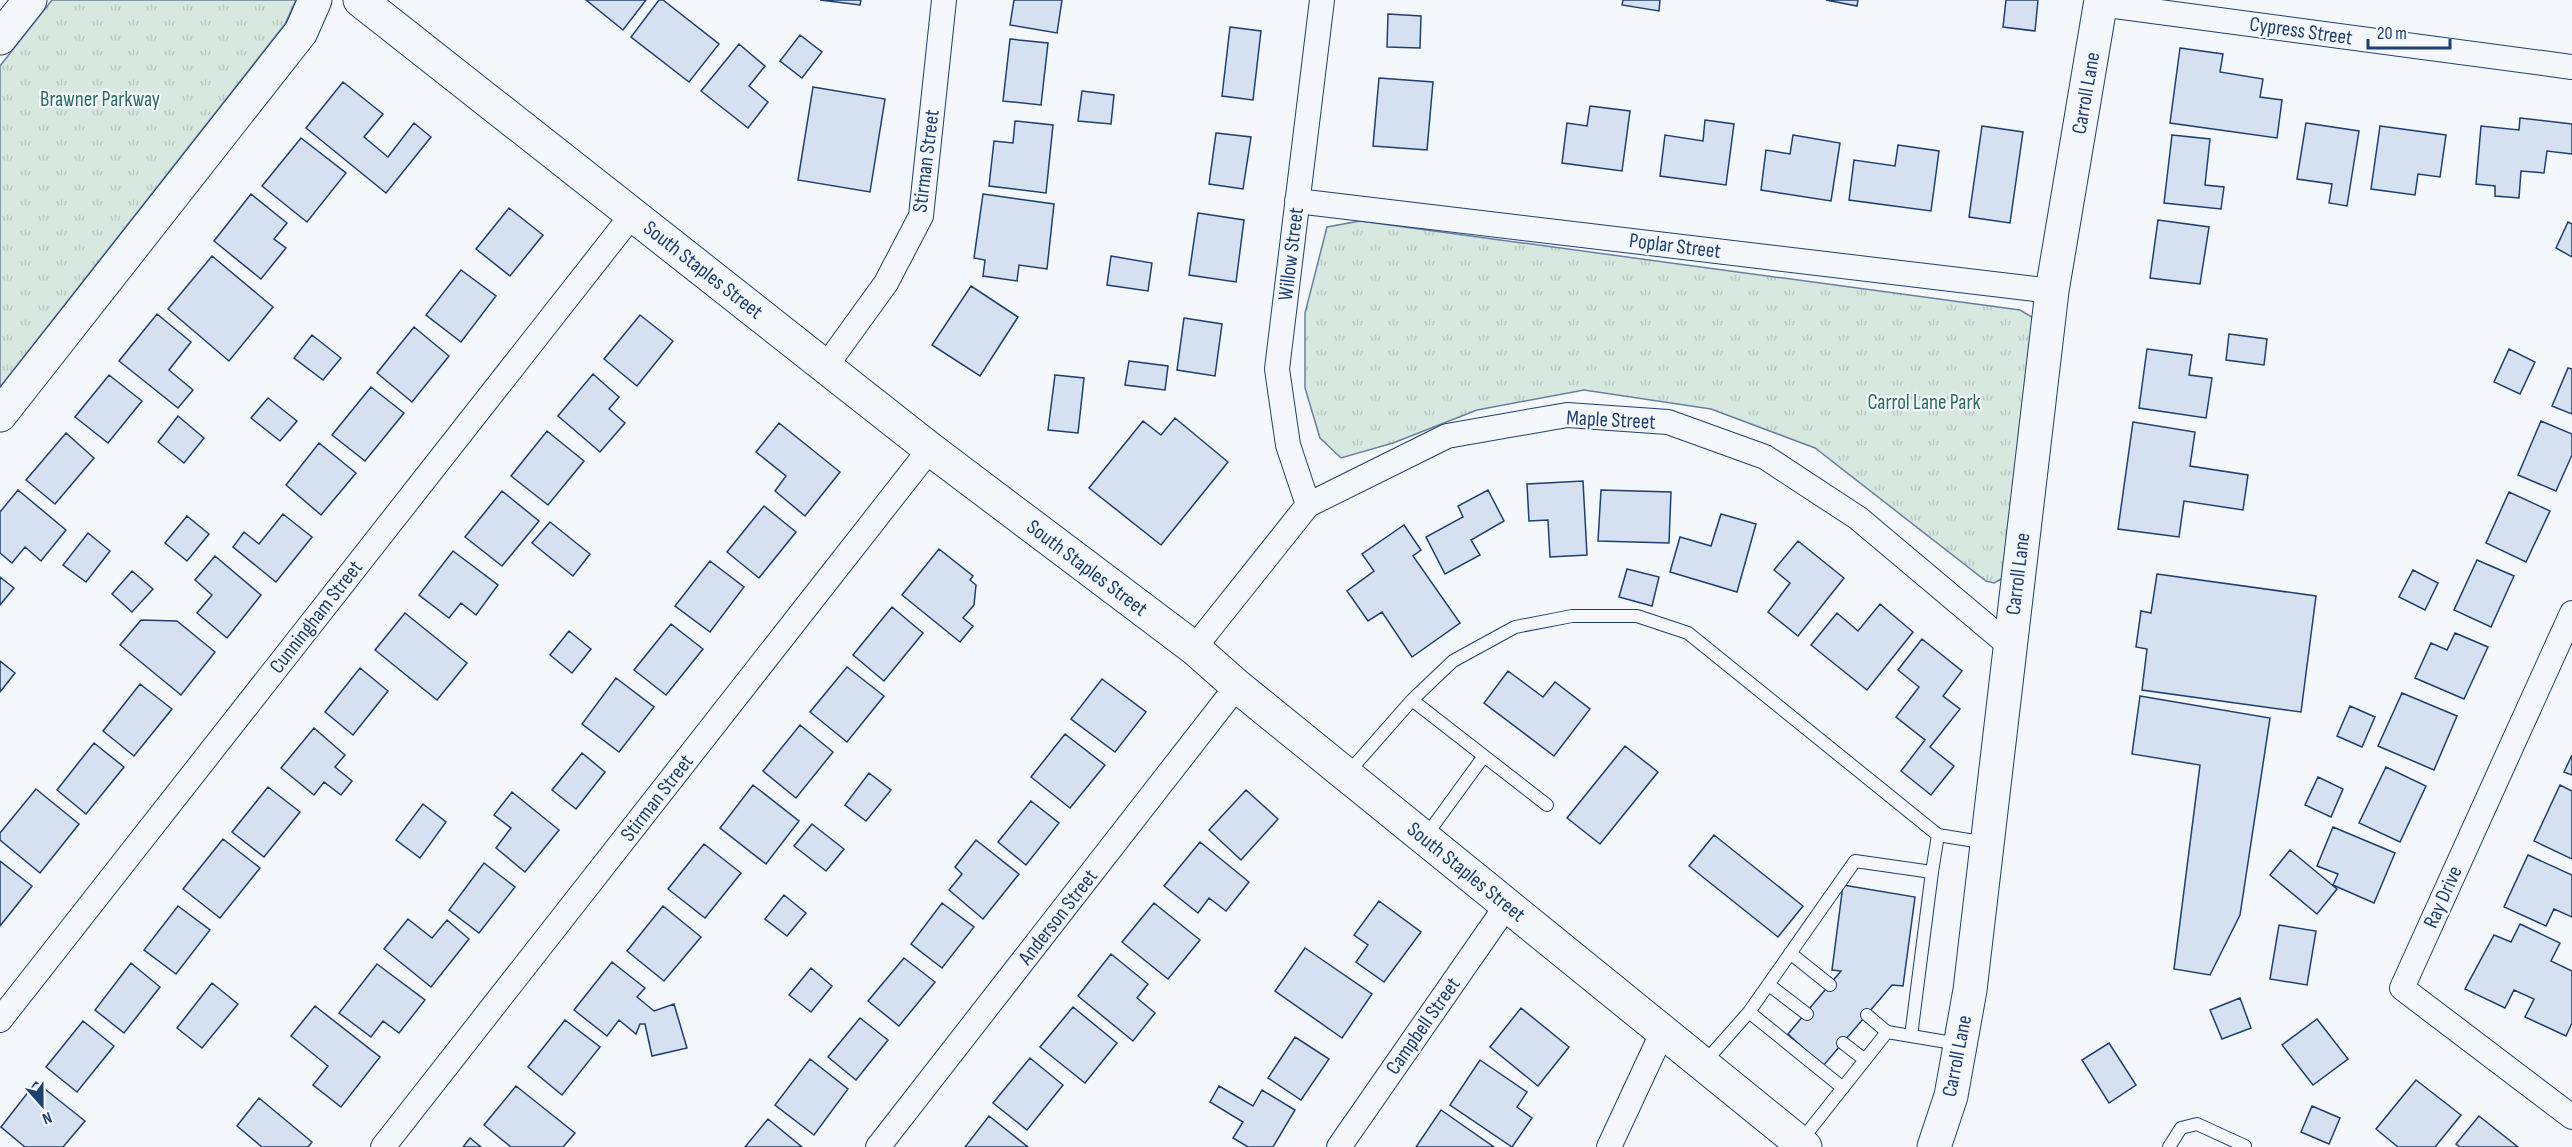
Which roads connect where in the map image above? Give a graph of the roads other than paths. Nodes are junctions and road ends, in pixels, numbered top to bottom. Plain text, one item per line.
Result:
1 (30, 0) edge
2 (315, 0) edge
3 (360, 0) edge
4 (944, 0) edge
5 (1322, 0) edge
6 (2101, 2) edge
7 (0, 38) edge
8 (2572, 67) edge
9 (1297, 201) junction
10 (632, 215) junction
11 (2052, 291) junction
12 (826, 366) junction
13 (0, 415) edge
14 (930, 449) junction
15 (1308, 505) junction
16 (2572, 613) edge
17 (2009, 645) junction
18 (1194, 648) junction
19 (1237, 686) junction
20 (1412, 699) junction
21 (1484, 756) junction
22 (1346, 775) junction
23 (1547, 805) dead end
24 (1938, 835) junction
25 (1425, 838) junction
26 (1988, 843) junction
27 (1932, 872) junction
28 (1507, 904) junction
29 (1791, 953) junction
30 (1769, 985) junction
31 (1830, 985) dead end
32 (1749, 1012) junction
33 (1807, 1014) dead end
34 (1867, 1015) dead end
35 (0, 1020) edge
36 (1663, 1031) junction
37 (1887, 1032) junction
38 (1911, 1035) junction
39 (1843, 1043) dead end
40 (1960, 1044) junction
41 (1865, 1060) junction
42 (1703, 1064) junction
43 (1844, 1088) junction
44 (2572, 1117) edge
45 (1802, 1145) edge
46 (2245, 1146) edge
47 (383, 1147) edge
48 (878, 1147) edge
49 (1339, 1147) edge
50 (1609, 1147) edge
51 (1934, 1147) edge
52 (2169, 1147) edge

1 - 7 main road
2 - 13 main road
3 - 10 main road, South Staples Street
4 - 12 street, Stirman Street
5 - 9 street, Willow Street
6 - 8 street, Cypress Street
6 - 11 main road, Carroll Lane
9 - 11 street, Poplar Street
9 - 15 street, Willow Street
10 - 12 main road, South Staples Street
10 - 35 street, Cunningham Street
11 - 17 main road, Carroll Lane
12 - 14 main road, South Staples Street
14 - 18 main road, South Staples Street
14 - 47 street, Stirman Street
15 - 17 street, Maple Street
15 - 18 street, Maple Street
16 - 44 street, Ray Drive
17 - 26 main road, Carroll Lane
18 - 19 main road, South Staples Street
19 - 22 main road, South Staples Street
19 - 48 street, Anderson Street
20 - 21 lane
20 - 22 lane
20 - 24 lane
21 - 23 lane
21 - 25 lane
22 - 25 main road, South Staples Street
24 - 26 lane
24 - 27 lane
25 - 28 main road, South Staples Street
26 - 40 main road, Carroll Lane
27 - 29 lane
27 - 38 lane
28 - 36 main road, South Staples Street
28 - 49 street, Campbell Street
29 - 30 lane
29 - 31 lane
30 - 32 lane
30 - 33 lane
32 - 42 lane
32 - 43 lane
34 - 37 lane
36 - 42 main road, South Staples Street
36 - 50 street
37 - 38 lane
37 - 41 lane
38 - 40 lane
39 - 41 lane
40 - 51 main road, Carroll Lane
41 - 43 lane
42 - 45 main road, South Staples Street
43 - 45 lane
46 - 52 lane

